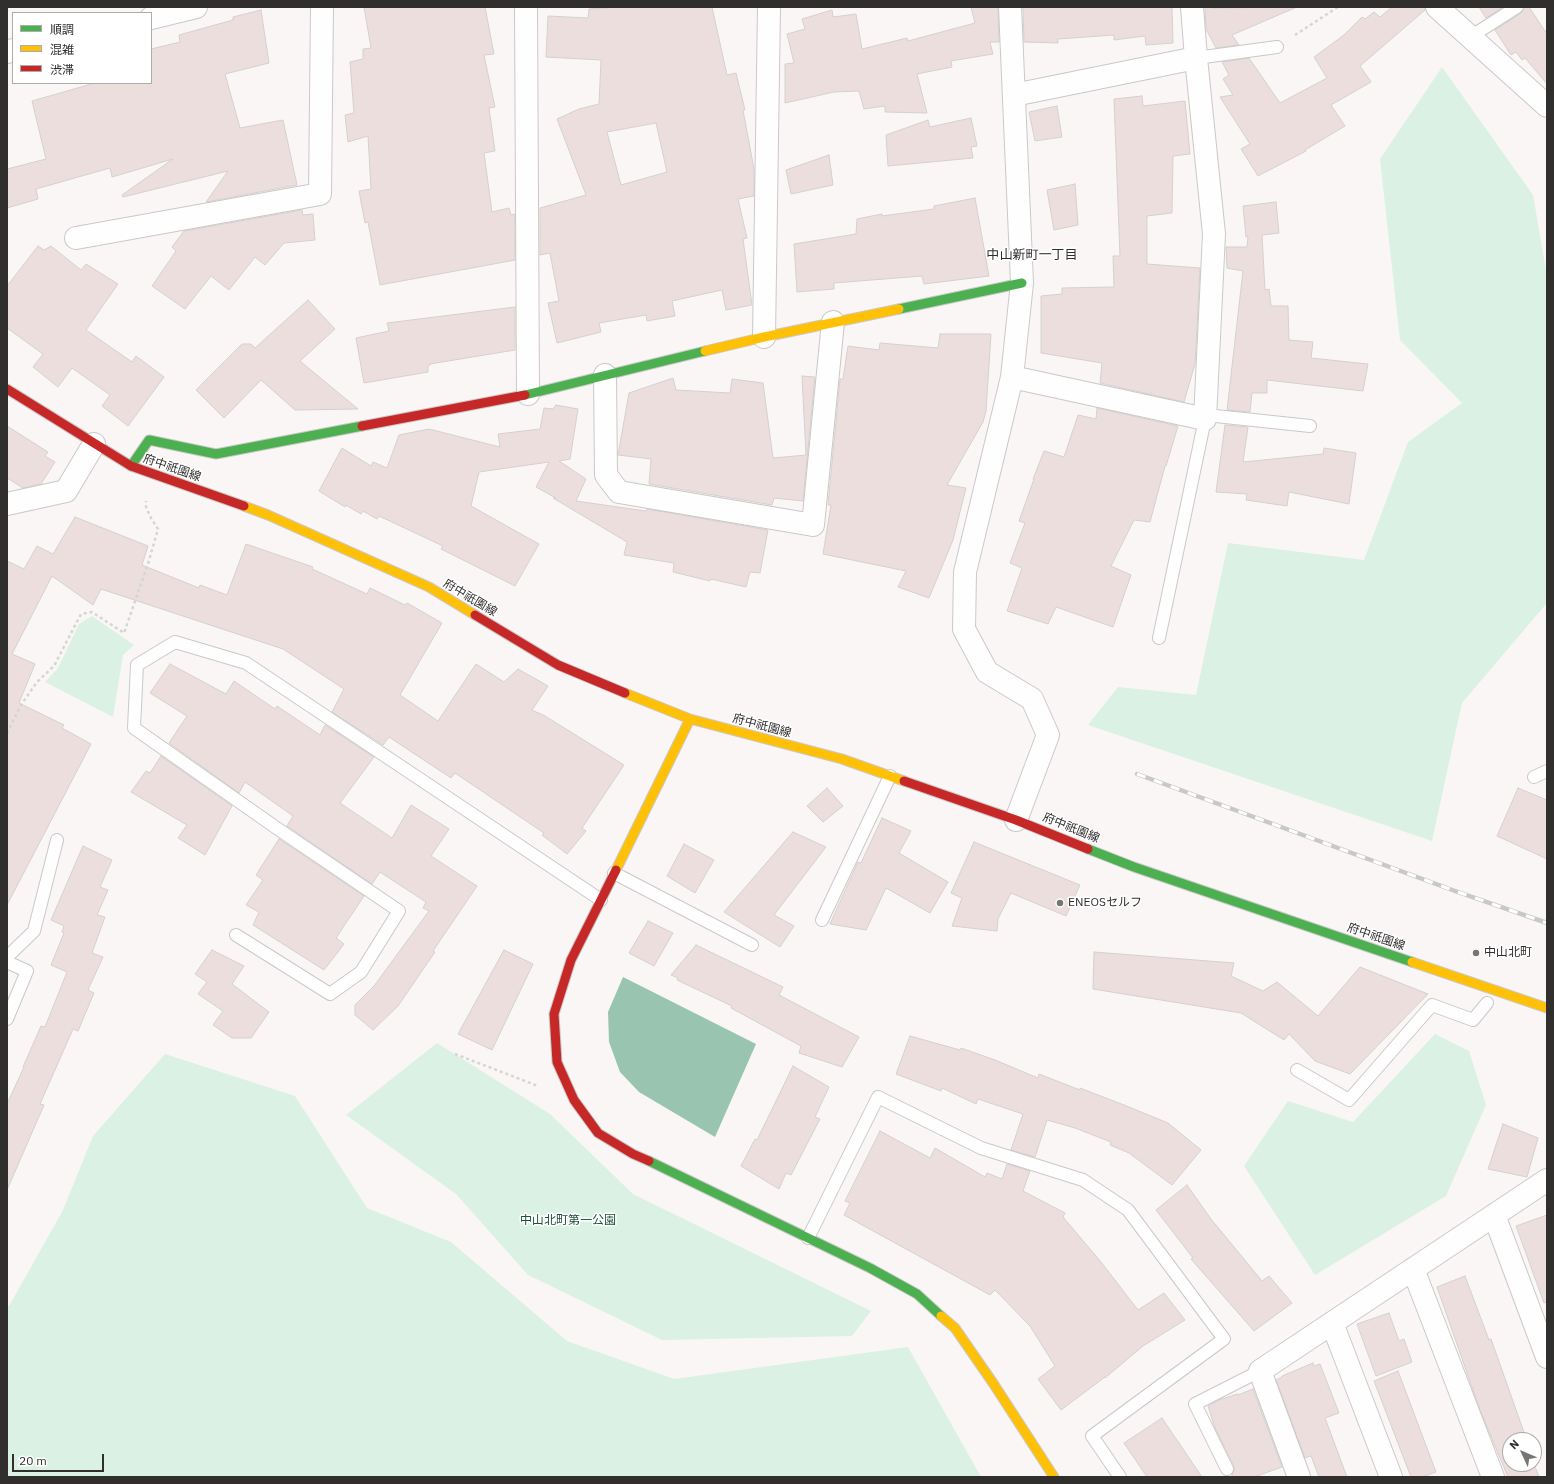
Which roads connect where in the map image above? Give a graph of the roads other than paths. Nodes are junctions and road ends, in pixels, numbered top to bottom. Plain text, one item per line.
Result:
1 (322, 7) edge
2 (526, 7) edge
3 (769, 7) edge
4 (1010, 7) edge
5 (1192, 7) edge
6 (1437, 7) edge
7 (1517, 7) edge
8 (182, 9) edge
9 (152, 18) edge
10 (1470, 37) junction
11 (1277, 47) road end
12 (1196, 58) junction
13 (1014, 95) junction
14 (1547, 106) edge
15 (76, 238) dead end
16 (1022, 283) junction
17 (833, 322) junction
18 (764, 337) junction
19 (605, 375) junction
20 (1012, 377) junction
21 (7, 388) edge
22 (528, 394) junction
23 (1206, 417) junction
24 (1310, 426) dead end
25 (94, 444) junction
26 (131, 466) junction
27 (7, 504) edge
28 (1159, 638) dead end
29 (690, 720) junction
30 (1547, 771) edge
31 (890, 776) junction
32 (1534, 777) dead end
33 (1016, 820) junction
34 (57, 840) dead end
35 (614, 873) junction
36 (600, 900) junction
37 (822, 920) dead end
38 (236, 935) dead end
39 (752, 946) dead end
40 (7, 957) edge
41 (7, 962) edge
42 (1488, 1003) dead end
43 (1547, 1008) edge
44 (7, 1019) edge
45 (1296, 1070) dead end
46 (1547, 1180) edge
47 (1494, 1215) junction
48 (808, 1238) junction
49 (1413, 1269) junction
50 (1332, 1323) junction
51 (1547, 1357) edge
52 (1260, 1371) junction
53 (1227, 1469) dead end
54 (1054, 1477) edge
55 (1120, 1477) edge
56 (1299, 1477) edge
57 (1391, 1477) edge
58 (1493, 1477) edge

1 - 15 street
2 - 22 street
3 - 18 street
4 - 13 street
5 - 12 street
6 - 10 street
7 - 10 lane
8 - 9 street
10 - 14 street
11 - 12 lane
12 - 13 street
12 - 23 street
13 - 16 street
16 - 17 street
16 - 20 street
17 - 18 street
17 - 19 street
18 - 19 street
19 - 22 street
20 - 23 street
20 - 33 street
21 - 25 street, 府中祇園線
22 - 26 street
23 - 24 lane
23 - 28 lane
25 - 26 street, 府中祇園線
25 - 27 street
26 - 29 street, 府中祇園線
29 - 31 street, 府中祇園線
29 - 35 street
30 - 32 lane
31 - 33 street, 府中祇園線
31 - 37 lane
33 - 43 street, 府中祇園線
34 - 40 lane
35 - 36 street
35 - 39 lane
36 - 38 lane
36 - 48 street
41 - 44 lane
42 - 45 lane
46 - 47 street
47 - 49 street
47 - 51 street
48 - 54 street
48 - 55 lane
49 - 50 street
49 - 58 street
50 - 52 street
50 - 57 street
52 - 53 lane
52 - 56 street

